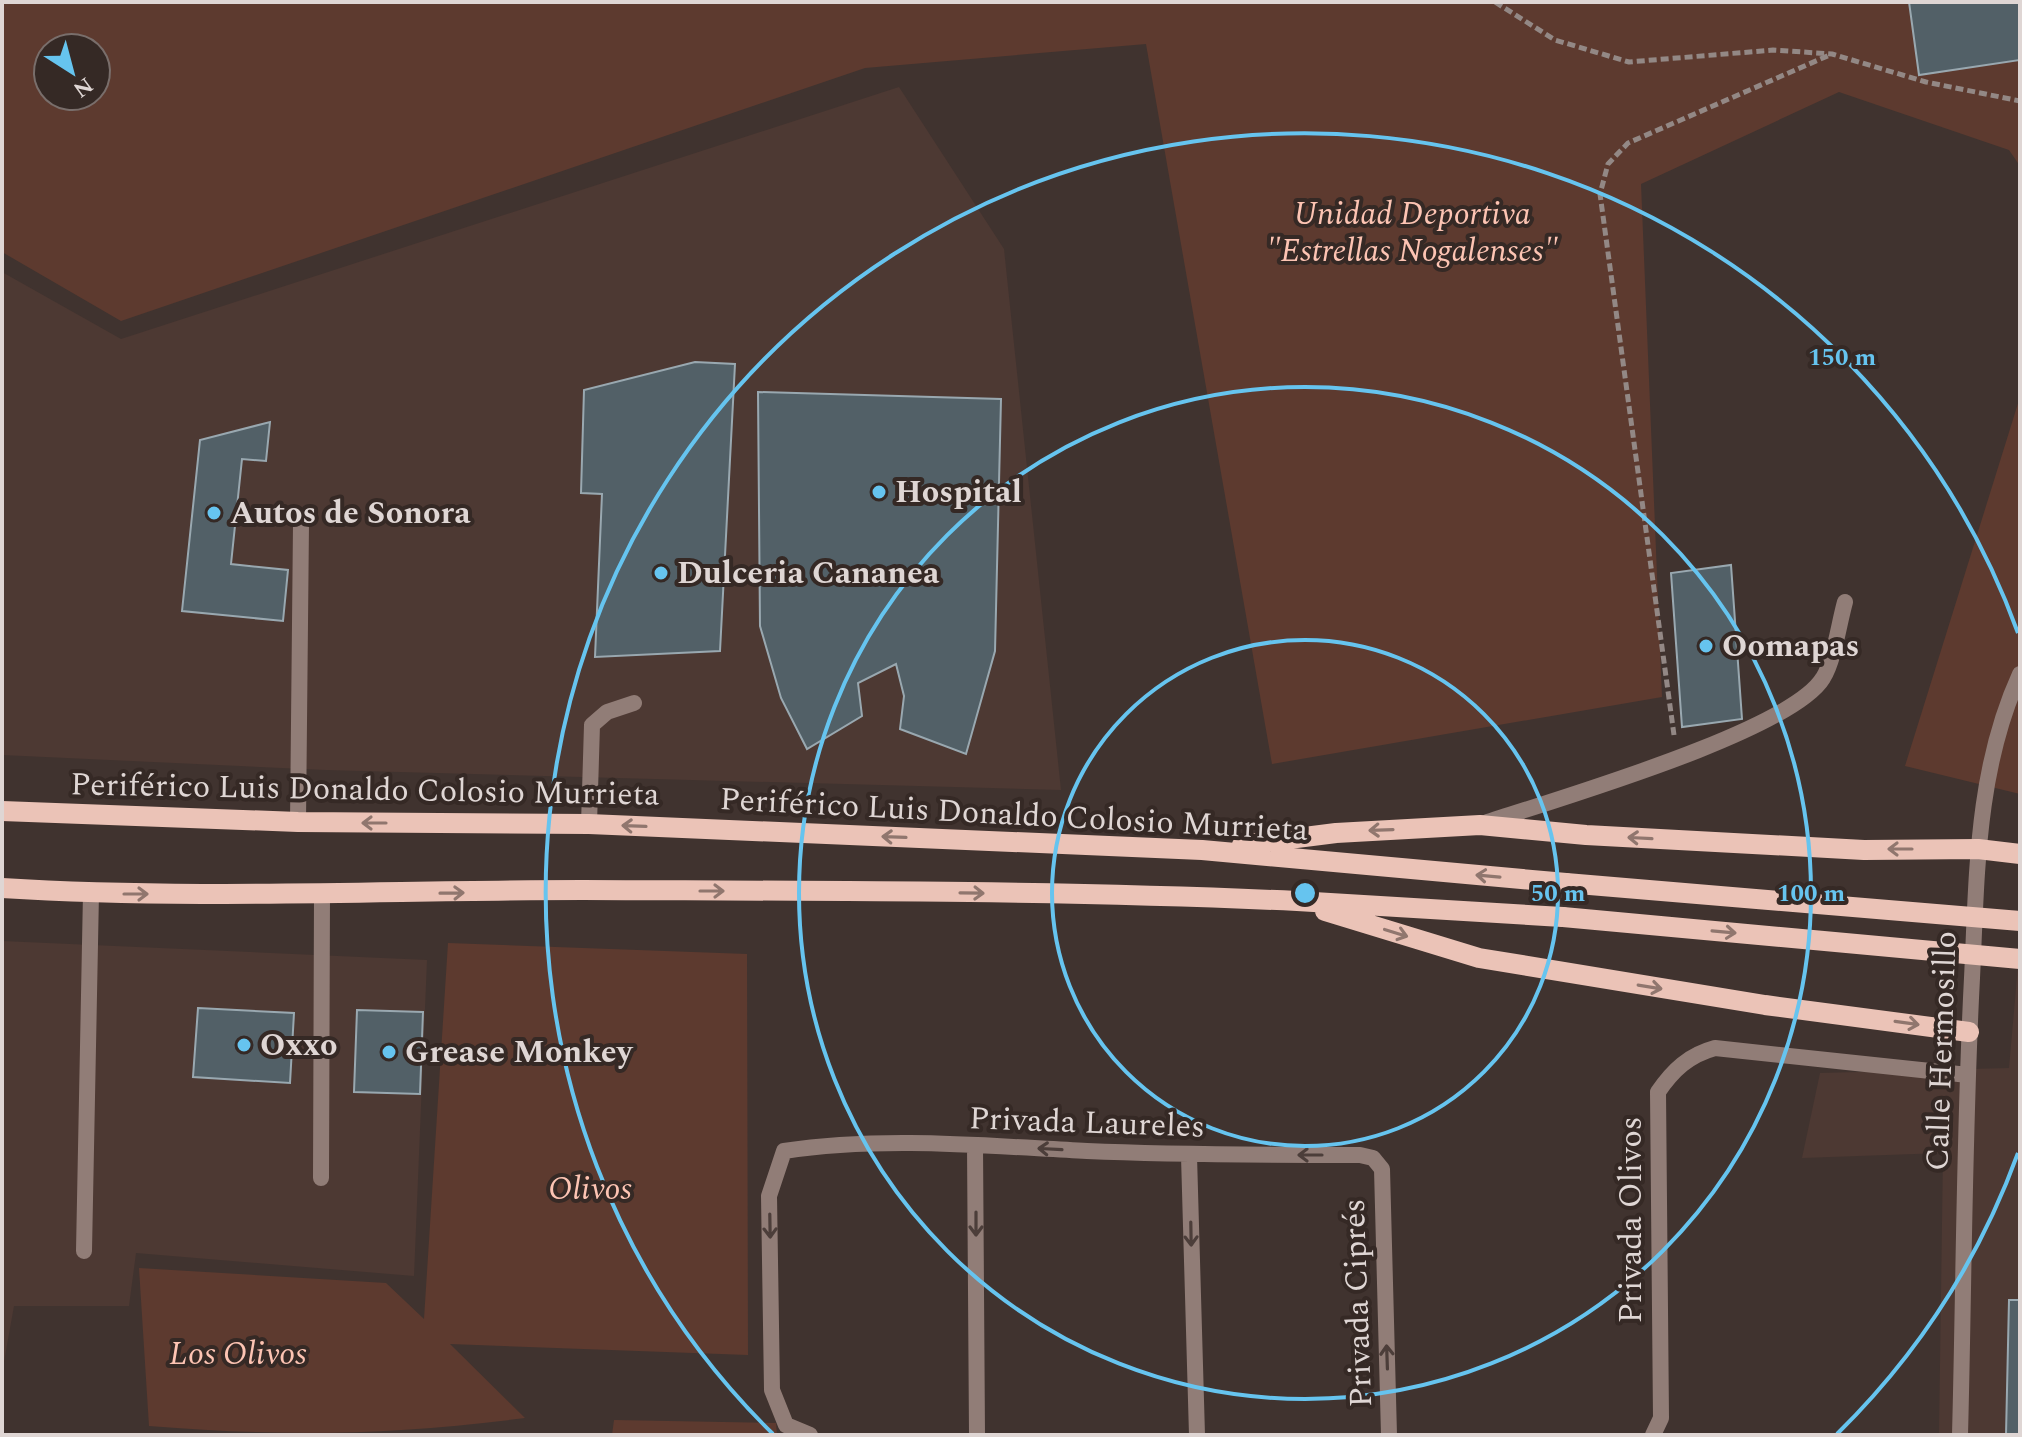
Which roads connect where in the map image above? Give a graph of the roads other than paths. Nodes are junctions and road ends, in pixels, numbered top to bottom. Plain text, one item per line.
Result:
1 (301, 524) dead end
2 (1845, 602) dead end
3 (2020, 674) edge
4 (634, 703) dead end
5 (2, 811) edge
6 (298, 822) junction
7 (589, 824) junction
8 (1480, 825) junction
9 (1978, 849) junction
10 (1202, 850) junction
11 (2020, 854) edge
12 (2, 888) edge
13 (91, 893) junction
14 (322, 895) junction
15 (1295, 901) junction
16 (2020, 921) edge
17 (2020, 959) edge
18 (1969, 1032) junction
19 (1968, 1075) junction
20 (975, 1146) junction
21 (1189, 1156) junction
22 (1382, 1169) joint
23 (321, 1178) dead end
24 (84, 1251) dead end
25 (810, 1435) edge
26 (977, 1435) edge
27 (1197, 1435) edge
28 (1389, 1435) edge
29 (1653, 1435) edge
30 (1960, 1435) edge

1 - 6 street
2 - 8 street
3 - 9 street, Calle Hermosillo
4 - 7 street
5 - 6 main road, Periférico Luis Donaldo Colosio Murrieta
7 -> 6 main road, Periférico Luis Donaldo Colosio Murrieta
10 -> 7 main road, Periférico Luis Donaldo Colosio Murrieta
9 -> 8 main road
8 -> 10 main road
9 - 11 main road
9 - 18 street, Calle Hermosillo
16 -> 10 main road, Periférico Luis Donaldo Colosio Murrieta, bridge
12 - 13 main road
13 -> 14 main road
13 - 24 street
14 -> 15 main road
14 - 23 street
15 -> 17 main road, bridge
15 -> 18 main road
18 - 19 street, Calle Hermosillo
19 - 29 street, Privada Olivos
19 - 30 street, Calle Hermosillo
21 -> 20 street, Privada Laureles
20 -> 25 street, Privada Laureles
20 -> 26 street
22 -> 21 street, Privada Laureles
21 -> 27 street
28 -> 22 street, Privada Ciprés

